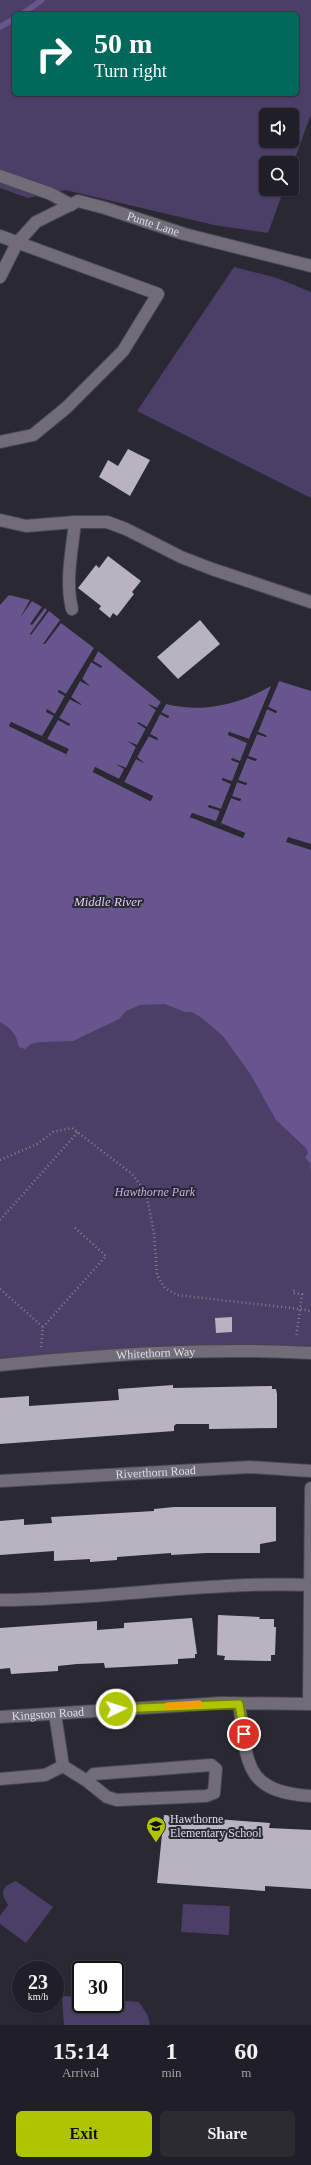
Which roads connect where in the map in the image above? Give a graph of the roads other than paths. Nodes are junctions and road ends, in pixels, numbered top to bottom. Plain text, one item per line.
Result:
1 (0, 176) edge
2 (71, 205) junction
3 (0, 236) edge
4 (17, 243) junction
5 (311, 266) edge
6 (0, 277) edge
7 (0, 442) edge
8 (0, 520) edge
9 (76, 522) junction
10 (311, 602) edge
11 (72, 609) dead end
12 (311, 1353) edge
13 (0, 1366) edge
14 (311, 1471) edge
15 (0, 1481) edge
16 (311, 1488) edge
17 (310, 1585) edge
18 (0, 1600) edge
19 (239, 1704) junction
20 (310, 1704) edge
21 (55, 1714) junction
22 (0, 1717) edge
23 (63, 1766) junction
24 (90, 1778) junction
25 (0, 1779) edge
26 (311, 1796) edge

1 - 2 street
2 - 4 street
2 - 5 street, Punte Lane
3 - 4 street
4 - 6 street
4 - 7 street
8 - 9 street
9 - 10 street
9 - 11 street
12 - 13 street, Whitethorn Way
14 - 15 street, Riverthorn Road
16 - 17 street
17 - 18 street
17 - 20 street
19 - 20 street, Kingston Road
19 - 21 street, Kingston Road
19 - 26 street
21 - 22 street, Kingston Road
21 - 23 street
23 - 24 street
23 - 25 street
24 - 24 street

